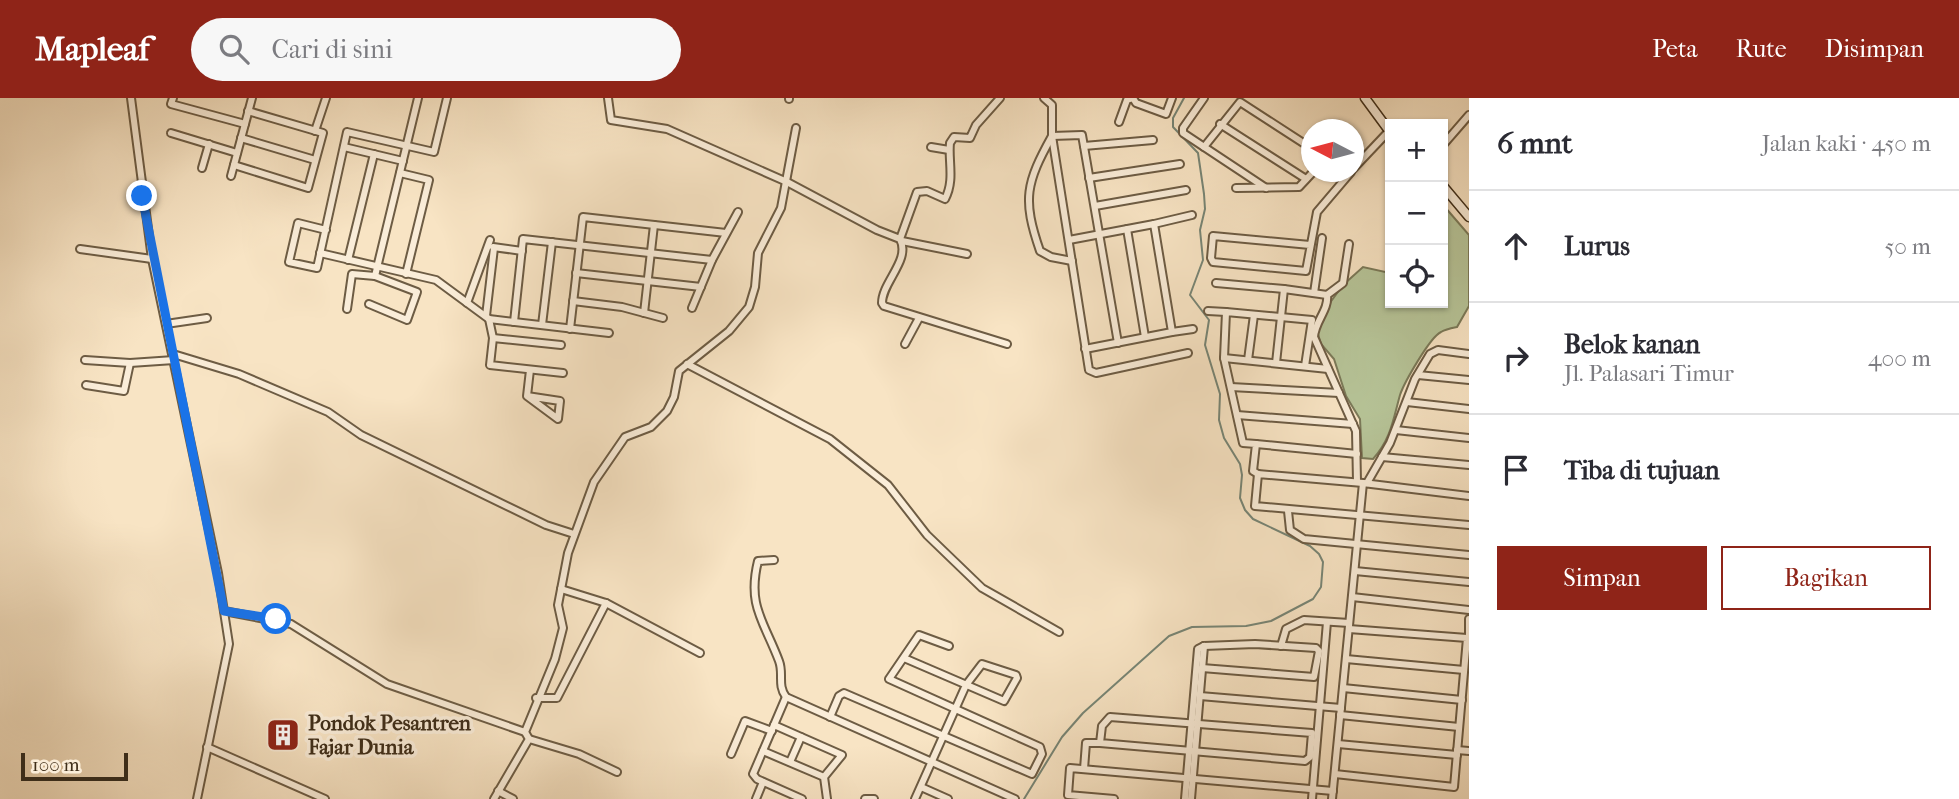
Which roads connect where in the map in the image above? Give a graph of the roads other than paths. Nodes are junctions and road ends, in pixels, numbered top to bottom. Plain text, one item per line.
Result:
1 (131, 98) edge
2 (173, 98) edge
3 (252, 98) edge
4 (326, 98) edge
5 (418, 98) edge
6 (447, 98) edge
7 (608, 98) edge
8 (1000, 98) edge
9 (1044, 98) edge
10 (1133, 98) edge
11 (1172, 98) edge
12 (1204, 98) edge
13 (1365, 98) edge
14 (248, 111) junction
15 (1469, 115) edge
16 (1119, 122) dead end
17 (245, 124) junction
18 (1220, 124) junction
19 (1385, 125) edge
20 (796, 128) dead end
21 (315, 131) junction
22 (171, 133) dead end
23 (1052, 136) junction
24 (1385, 137) edge
25 (241, 138) junction
26 (1448, 139) edge
27 (1153, 140) dead end
28 (1301, 142) edge
29 (209, 145) junction
30 (407, 146) junction
31 (1084, 146) junction
32 (344, 147) junction
33 (931, 147) dead end
34 (1204, 147) junction
35 (949, 150) junction
36 (237, 153) junction
37 (374, 154) junction
38 (1364, 157) edge
39 (314, 160) junction
40 (403, 161) junction
41 (1180, 164) dead end
42 (234, 165) junction
43 (202, 168) dead end
44 (400, 173) junction
45 (231, 176) dead end
46 (1301, 176) edge
47 (1089, 178) junction
48 (787, 182) junction
49 (1303, 182) edge
50 (1341, 182) edge
51 (1236, 188) dead end
52 (1266, 188) junction
53 (1186, 190) dead end
54 (1448, 192) edge
55 (1095, 206) junction
56 (738, 212) dead end
57 (1192, 215) dead end
58 (1469, 217) edge
59 (1154, 224) junction
60 (654, 225) junction
61 (1127, 229) junction
62 (326, 230) junction
63 (726, 233) junction
64 (1100, 235) junction
65 (1322, 238) dead end
66 (901, 240) junction
67 (1069, 240) junction
68 (552, 242) junction
69 (1349, 244) dead end
70 (490, 245) junction
71 (579, 245) junction
72 (1310, 245) junction
73 (80, 249) dead end
74 (522, 251) junction
75 (320, 253) junction
76 (651, 253) junction
77 (967, 254) dead end
78 (152, 259) junction
79 (348, 260) junction
80 (712, 260) junction
81 (1072, 261) junction
82 (377, 267) junction
83 (576, 273) junction
84 (407, 274) junction
85 (375, 276) junction
86 (648, 281) junction
87 (1216, 283) dead end
88 (701, 287) junction
89 (1284, 289) junction
90 (1314, 293) junction
91 (1327, 295) junction
92 (573, 301) junction
93 (467, 303) junction
94 (369, 304) dead end
95 (692, 308) dead end
96 (347, 309) dead end
97 (1208, 311) dead end
98 (1226, 312) junction
99 (644, 313) junction
100 (1254, 315) junction
101 (1282, 317) junction
102 (207, 318) dead end
103 (487, 318) junction
104 (663, 318) dead end
105 (919, 318) junction
106 (1315, 320) junction
107 (513, 322) junction
108 (166, 324) junction
109 (542, 325) junction
110 (570, 329) junction
111 (1194, 329) dead end
112 (1172, 332) junction
113 (609, 334) dead end
114 (1145, 337) junction
115 (493, 338) junction
116 (1118, 343) junction
117 (905, 344) dead end
118 (1007, 344) dead end
119 (562, 345) dead end
120 (1085, 349) junction
121 (1188, 353) dead end
122 (1469, 354) edge
123 (173, 357) junction
124 (1224, 358) junction
125 (85, 360) dead end
126 (1248, 360) junction
127 (130, 363) junction
128 (687, 363) junction
129 (1276, 363) junction
130 (1305, 366) junction
131 (1328, 369) junction
132 (530, 370) junction
133 (563, 373) dead end
134 (1418, 375) junction
135 (1469, 380) edge
136 (86, 385) dead end
137 (1231, 387) junction
138 (1339, 393) junction
139 (527, 396) junction
140 (1406, 402) junction
141 (1469, 409) edge
142 (1237, 415) junction
143 (1353, 424) junction
144 (1396, 430) junction
145 (1469, 438) edge
146 (1255, 444) junction
147 (1357, 454) junction
148 (1382, 457) junction
149 (1469, 465) edge
150 (1258, 474) junction
151 (1362, 483) junction
152 (1469, 496) edge
153 (1288, 511) junction
154 (1359, 515) junction
155 (1469, 525) edge
156 (574, 534) junction
157 (1358, 545) junction
158 (1469, 555) edge
159 (774, 560) dead end
160 (1355, 571) junction
161 (1469, 582) edge
162 (561, 589) junction
163 (1352, 597) junction
164 (606, 603) junction
165 (1469, 610) edge
166 (224, 611) junction
167 (1469, 619) edge
168 (1327, 622) junction
169 (1349, 626) junction
170 (1059, 632) dead end
171 (1468, 638) edge
172 (949, 646) dead end
173 (1204, 646) junction
174 (1281, 646) junction
175 (700, 653) dead end
176 (904, 658) junction
177 (1346, 659) junction
178 (1466, 666) edge
179 (1202, 668) junction
180 (966, 685) junction
181 (1343, 688) junction
182 (1464, 695) edge
183 (1200, 696) junction
184 (537, 698) junction
185 (786, 698) junction
186 (1320, 706) junction
187 (954, 711) junction
188 (1341, 711) junction
189 (830, 718) junction
190 (1469, 722) edge
191 (1195, 723) junction
192 (1459, 724) junction
193 (773, 728) junction
194 (525, 732) junction
195 (1315, 733) junction
196 (943, 736) junction
197 (800, 737) junction
198 (529, 739) junction
199 (1100, 743) junction
200 (1338, 744) junction
201 (207, 747) junction
202 (763, 751) junction
203 (1192, 751) junction
204 (1469, 751) edge
205 (1457, 753) junction
206 (731, 754) dead end
207 (932, 761) junction
208 (790, 762) junction
209 (1084, 769) junction
210 (617, 772) dead end
211 (1335, 774) junction
212 (824, 777) junction
213 (1190, 778) junction
214 (763, 782) junction
215 (920, 787) junction
216 (1313, 789) junction
217 (498, 791) junction
218 (1333, 795) edge
219 (197, 799) edge
220 (325, 799) edge
221 (494, 799) edge
222 (513, 799) edge
223 (756, 799) edge
224 (802, 799) edge
225 (827, 799) edge
226 (865, 799) edge
227 (874, 799) edge
228 (915, 799) edge
229 (948, 799) edge
230 (1016, 799) edge
231 (1114, 799) edge
232 (1185, 799) edge
233 (1191, 799) edge
234 (1312, 799) edge

1 - 78 street
2 - 17 street
3 - 14 street
4 - 21 street
5 - 30 street
6 - 30 street
7 - 48 street
8 - 35 street
9 - 23 street
10 - 11 street
10 - 16 street
12 - 34 street
13 - 19 street
14 - 17 street
14 - 21 street
15 - 26 street
17 - 25 street
18 - 28 street
18 - 34 street
18 - 46 street
20 - 48 street
21 - 39 street
22 - 29 street
23 - 31 street
23 - 67 street
23 - 81 street
24 - 38 street
25 - 36 street
25 - 39 street
27 - 31 street
29 - 36 street
29 - 43 street
30 - 32 street
30 - 40 street
31 - 47 street
32 - 37 street
32 - 62 street
33 - 35 street
34 - 52 street
35 - 66 street
36 - 42 street
37 - 40 street
37 - 79 street
39 - 42 street
40 - 44 street
41 - 47 street
42 - 45 street
44 - 82 street
44 - 84 street
47 - 55 street
48 - 66 street
48 - 128 street
49 - 52 street
50 - 72 street
51 - 52 street
53 - 55 street
54 - 58 street
55 - 64 street
56 - 63 street
57 - 59 street
59 - 61 street
59 - 112 street
60 - 63 street
60 - 71 street
60 - 76 street
61 - 64 street
61 - 114 street
62 - 75 street
62 - 75 street
63 - 80 street
64 - 67 street
64 - 116 street
65 - 90 street
66 - 77 street
66 - 105 street
67 - 81 street
68 - 71 street
68 - 74 street
68 - 109 street
69 - 91 street
70 - 74 street
70 - 93 street
70 - 103 street
71 - 76 street
71 - 83 street
72 - 72 street
73 - 78 street
74 - 107 street
75 - 79 street
76 - 80 street
76 - 86 street
78 - 108 street
79 - 82 street
80 - 88 street
81 - 120 street
82 - 84 street
82 - 85 street
83 - 86 street
83 - 92 street
84 - 93 street
85 - 94 street
85 - 96 street
86 - 88 street
86 - 99 street
87 - 89 street
88 - 95 street
89 - 90 street
89 - 101 street
90 - 91 street
91 - 106 street
92 - 99 street
92 - 110 street
93 - 103 street
97 - 98 street
98 - 100 street
98 - 124 street
99 - 104 street
100 - 101 street
100 - 126 street
101 - 106 street
101 - 129 street
102 - 108 street
103 - 107 street
103 - 115 street
105 - 117 street
105 - 118 street
106 - 130 street
106 - 131 street
107 - 109 street
108 - 123 street
109 - 110 street
110 - 113 street
111 - 112 street
112 - 114 street
114 - 116 street
115 - 119 street
115 - 132 street
116 - 120 street
120 - 121 street
122 - 134 street
123 - 127 street
123 - 156 street
123 - 166 street
124 - 126 street
124 - 137 street
125 - 127 street
126 - 129 street
127 - 136 street
128 - 156 street
128 - 170 street
129 - 130 street
130 - 131 street
131 - 138 street
132 - 133 street
132 - 139 street
134 - 135 street
134 - 140 street
137 - 138 street
137 - 142 street
138 - 143 street
139 - 139 street
140 - 141 street
140 - 144 street
142 - 143 street
142 - 146 street
143 - 147 street
144 - 145 street
144 - 148 street
146 - 147 street
146 - 150 street
147 - 151 street
148 - 149 street
148 - 151 street
150 - 151 street
150 - 153 street
151 - 152 street
151 - 154 street
153 - 154 street
153 - 157 street
154 - 155 street
154 - 157 street
156 - 162 street
157 - 158 street
157 - 160 street
159 - 185 street
160 - 161 street
160 - 163 street
162 - 164 street
162 - 184 street
163 - 165 street
163 - 169 street
164 - 175 street
164 - 184 street
166 - 194 street
166 - 201 street
167 - 171 street
168 - 169 street
168 - 174 street
168 - 186 street
169 - 171 street
169 - 177 street
171 - 178 street
172 - 176 street
173 - 174 street
173 - 179 street
173 - 191 street
174 - 179 street
176 - 180 street
176 - 187 street
177 - 178 street
177 - 181 street
178 - 182 street
179 - 183 street
180 - 180 street
180 - 187 street
181 - 182 street
181 - 188 street
182 - 192 street
183 - 186 street
183 - 191 street
184 - 194 street
185 - 189 street
185 - 193 street
186 - 188 street
186 - 195 street
187 - 196 street
187 - 196 street
188 - 192 street
188 - 200 street
189 - 196 street
189 - 207 street
190 - 192 street
191 - 195 street
191 - 199 street
191 - 203 street
192 - 205 street
193 - 197 street
193 - 202 street
193 - 206 street
194 - 198 street
195 - 203 street
195 - 216 street
196 - 207 street
197 - 208 street
197 - 212 street
198 - 210 street
198 - 217 street
199 - 203 street
199 - 209 street
200 - 205 street
200 - 211 street
201 - 219 street
201 - 220 street
202 - 208 street
202 - 214 street
203 - 213 street
204 - 205 street
205 - 211 street
207 - 215 street
207 - 230 street
208 - 212 street
209 - 213 street
209 - 231 street
211 - 218 street
212 - 225 street
213 - 216 street
213 - 232 street
213 - 233 street
214 - 223 street
214 - 224 street
215 - 228 street
215 - 229 street
216 - 218 street
216 - 234 street
217 - 221 street
217 - 222 street
226 - 227 street

